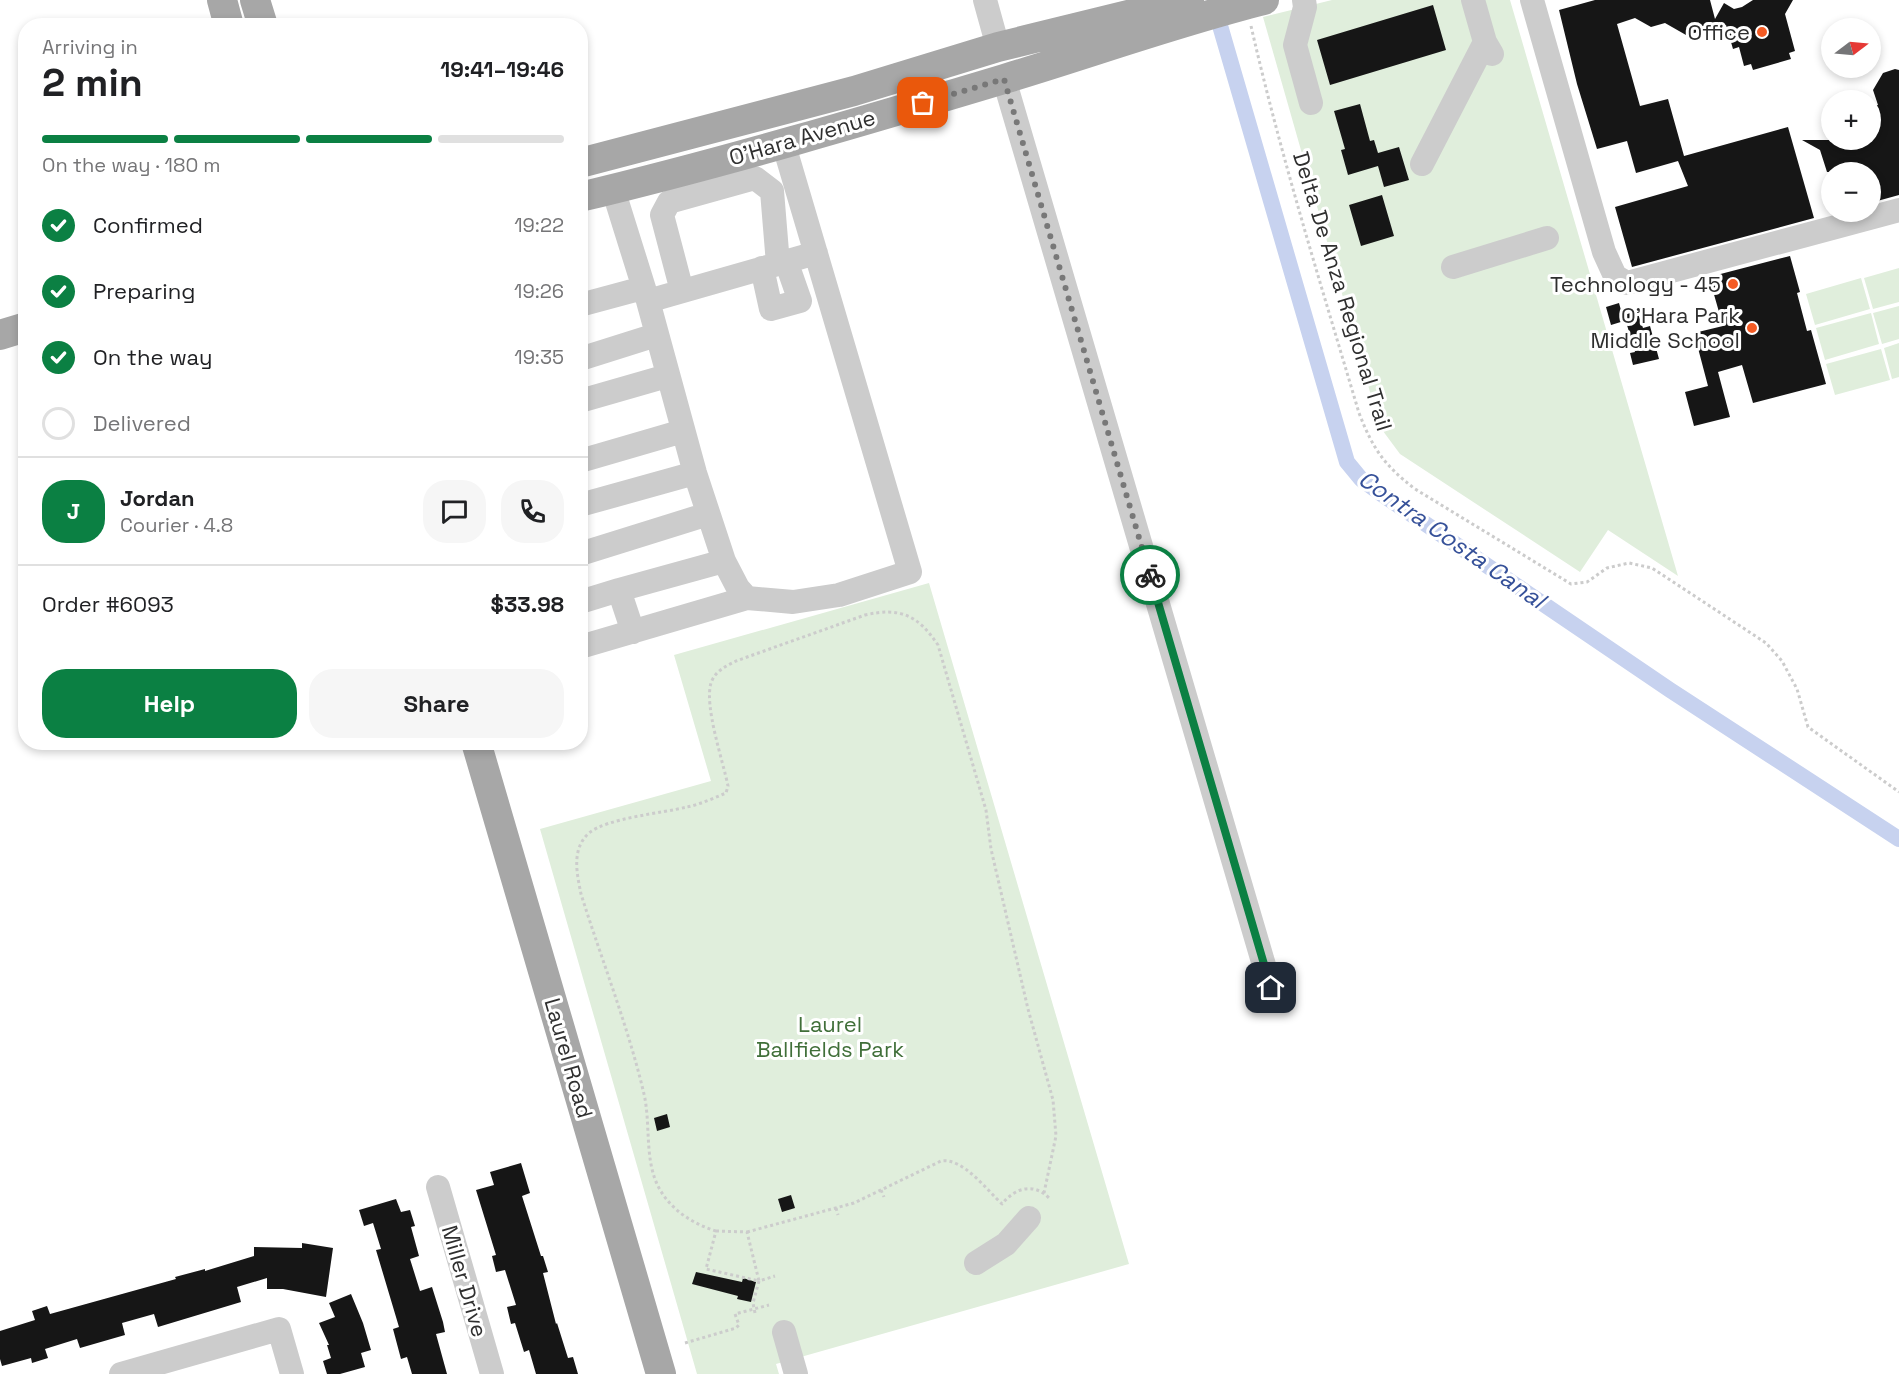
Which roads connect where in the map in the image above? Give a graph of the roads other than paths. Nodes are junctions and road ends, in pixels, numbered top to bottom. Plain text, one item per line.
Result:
1 (222, 0) edge
2 (255, 0) edge
3 (985, 0) edge
4 (1304, 0) edge
5 (1474, 0) edge
6 (1532, 0) edge
7 (1227, 8) edge
8 (227, 18) edge
9 (261, 18) edge
10 (998, 47) junction
11 (1004, 79) junction
12 (1311, 103) dead end
13 (783, 142) junction
14 (588, 160) edge
15 (1422, 164) dead end
16 (612, 189) junction
17 (588, 195) edge
18 (1899, 210) edge
19 (1546, 238) dead end
20 (816, 253) junction
21 (775, 264) junction
22 (1453, 267) dead end
23 (682, 291) junction
24 (645, 294) junction
25 (588, 303) edge
26 (18, 329) edge
27 (0, 335) edge
28 (656, 335) junction
29 (588, 356) edge
30 (667, 376) junction
31 (588, 399) edge
32 (683, 431) junction
33 (588, 459) edge
34 (695, 473) junction
35 (588, 503) edge
36 (708, 514) junction
37 (588, 552) edge
38 (724, 561) junction
39 (619, 590) junction
40 (747, 598) junction
41 (588, 600) edge
42 (633, 632) junction
43 (588, 645) edge
44 (478, 750) edge
45 (1271, 988) dead end
46 (438, 1187) dead end
47 (1029, 1218) dead end
48 (976, 1263) dead end
49 (784, 1332) dead end
50 (121, 1374) edge
51 (292, 1374) edge
52 (492, 1374) edge
53 (661, 1374) edge
54 (796, 1374) edge

1 - 8 main road
2 - 9 main road
3 - 10 street
4 - 12 street
5 - 15 street
6 - 18 street
7 - 10 main road, O'Hara Avenue
7 - 11 main road, O'Hara Avenue
10 - 14 main road, O'Hara Avenue
11 - 13 main road, O'Hara Avenue
11 - 45 street
13 - 16 main road, O'Hara Avenue
13 - 20 street
16 - 17 main road, O'Hara Avenue
16 - 24 street
19 - 22 street
20 - 21 street
20 - 40 street
21 - 23 street
21 - 23 street
23 - 24 street
24 - 25 street
24 - 28 street
26 - 27 main road
28 - 29 street
28 - 30 street
30 - 31 street
30 - 32 street
32 - 33 street
32 - 34 street
34 - 35 street
34 - 36 street
36 - 37 street
36 - 38 street
38 - 39 street
38 - 40 street
39 - 41 street
39 - 42 street
40 - 42 street
42 - 43 street
44 - 53 main road, Laurel Road
46 - 52 street, Miller Drive
47 - 48 street
49 - 54 street
50 - 51 street

